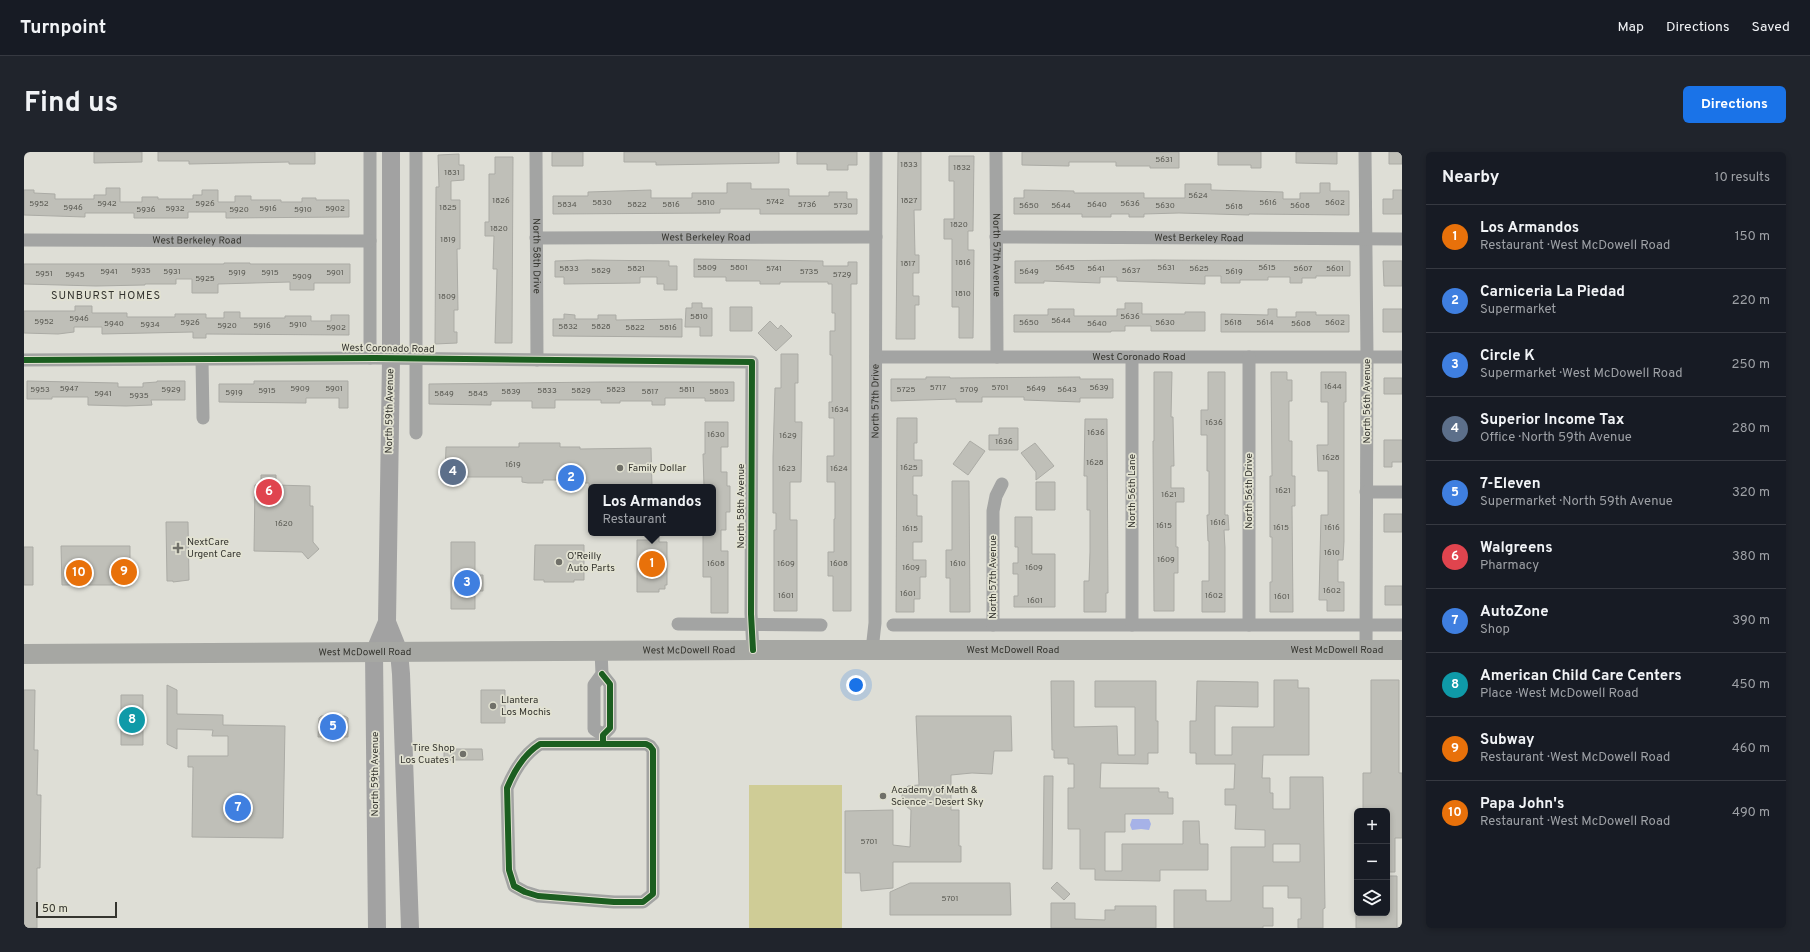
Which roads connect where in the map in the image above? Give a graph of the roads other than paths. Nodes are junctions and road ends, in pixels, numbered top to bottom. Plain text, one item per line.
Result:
1 (370, 152) edge
2 (391, 152) edge
3 (416, 152) edge
4 (536, 152) edge
5 (876, 152) edge
6 (996, 152) edge
7 (1365, 152) edge
8 (876, 236) junction
9 (996, 237) junction
10 (536, 238) junction
11 (1402, 239) edge
12 (24, 240) edge
13 (1366, 240) junction
14 (370, 241) junction
15 (876, 357) junction
16 (997, 357) junction
17 (1132, 357) junction
18 (1249, 357) junction
19 (1367, 357) junction
20 (1402, 357) edge
21 (370, 358) junction
22 (391, 359) junction
23 (24, 360) edge
24 (202, 360) junction
25 (416, 360) junction
26 (537, 360) junction
27 (752, 362) joint
28 (203, 418) dead end
29 (416, 433) dead end
30 (1002, 484) dead end
31 (1366, 492) junction
32 (1402, 492) edge
33 (387, 622) junction
34 (678, 624) dead end
35 (752, 624) junction
36 (821, 625) dead end
37 (893, 625) dead end
38 (993, 625) junction
39 (1132, 625) junction
40 (1250, 625) junction
41 (1366, 625) junction
42 (1402, 625) edge
43 (753, 650) junction
44 (872, 650) junction
45 (1366, 650) junction
46 (1402, 650) edge
47 (601, 651) junction
48 (399, 652) junction
49 (374, 653) junction
50 (24, 654) edge
51 (603, 740) junction
52 (377, 928) edge
53 (410, 928) edge

1 - 14 street
2 - 22 main road, North 59th Avenue
3 - 25 street
4 - 10 street, North 58th Drive
5 - 8 street, North 57th Drive
6 - 9 street, North 57th Avenue
7 - 13 street, North 56th Avenue
8 - 10 street, West Berkeley Road
8 - 15 street, North 57th Drive
9 - 13 street, West Berkeley Road
9 - 16 street, North 57th Avenue
10 - 26 street, North 58th Drive
11 - 13 street, West Berkeley Road
12 - 14 street, West Berkeley Road
13 - 19 street, North 56th Avenue
14 - 21 street
15 - 16 street, West Coronado Road
15 - 44 street, North 57th Drive
16 - 17 street, West Coronado Road
17 - 18 street, West Coronado Road
17 - 39 street, North 56th Lane
18 - 19 street, West Coronado Road
18 - 40 street, North 56th Drive
19 - 20 street, West Coronado Road
19 - 31 street, North 56th Avenue
21 - 22 street, West Coronado Road
21 - 24 street, West Coronado Road
22 - 25 street, West Coronado Road
22 - 33 main road, North 59th Avenue
23 - 24 street, West Coronado Road
24 - 28 street
25 - 26 street, West Coronado Road
25 - 29 street
26 - 27 street, West Coronado Road
27 - 35 street, North 58th Avenue
30 - 38 street, North 57th Avenue
31 - 32 street
31 - 41 street, North 56th Avenue
33 - 48 main road, North 59th Avenue
33 - 49 main road, North 59th Avenue
34 - 35 street
35 - 36 street
35 - 43 street, North 58th Avenue
37 - 38 street
38 - 39 street
39 - 40 street
40 - 41 street
41 - 42 street
41 - 45 street, North 56th Avenue
43 - 44 main road, West McDowell Road
43 - 47 main road, West McDowell Road
44 - 45 main road, West McDowell Road
45 - 46 main road, West McDowell Road
47 - 48 main road, West McDowell Road
47 - 51 street
48 - 49 main road, West McDowell Road
48 - 53 main road, North 59th Avenue
49 - 50 main road, West McDowell Road
49 - 52 main road, North 59th Avenue
51 - 51 street

